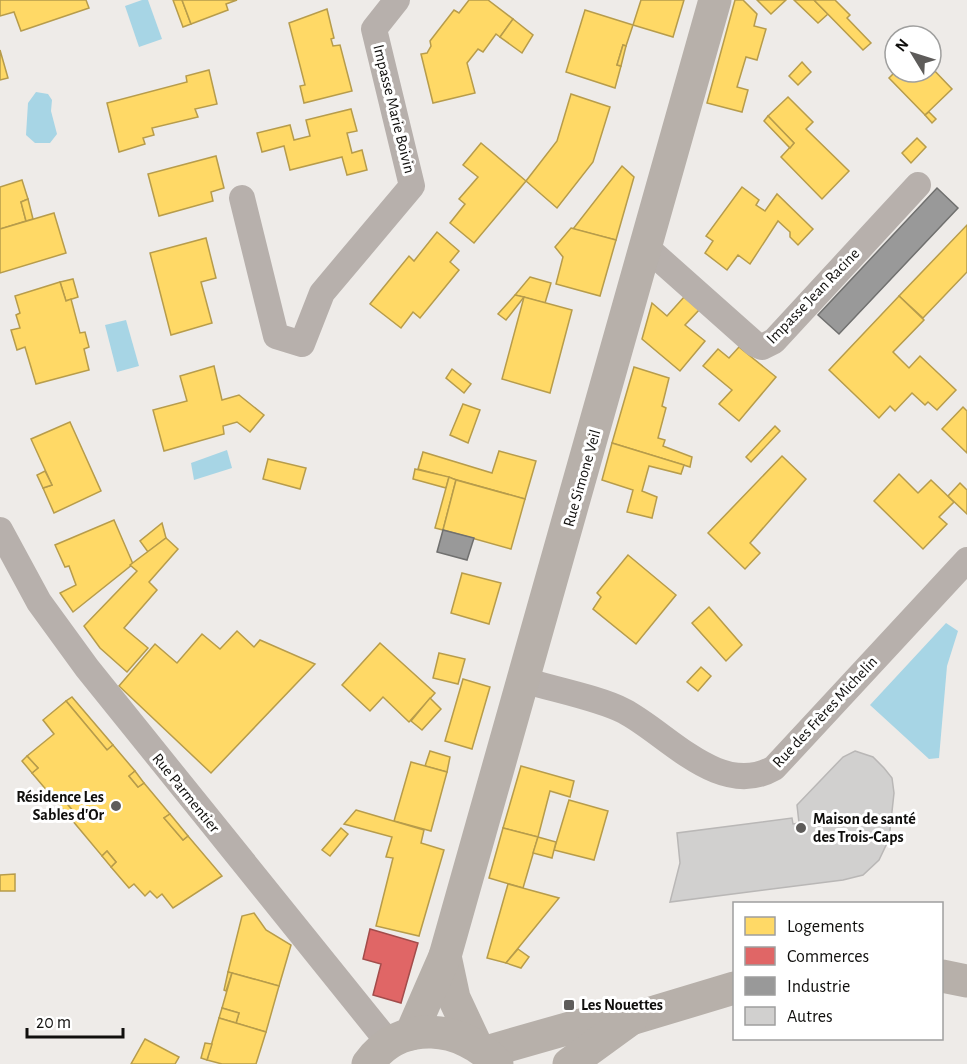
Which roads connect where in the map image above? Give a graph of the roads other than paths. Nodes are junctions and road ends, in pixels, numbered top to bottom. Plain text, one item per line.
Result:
1 (397, 0) edge
2 (715, 0) edge
3 (918, 185) dead end
4 (242, 198) dead end
5 (647, 248) junction
6 (0, 530) edge
7 (967, 560) edge
8 (523, 680) junction
9 (445, 956) junction
10 (943, 976) edge
11 (967, 981) edge
12 (733, 989) edge
13 (631, 1019) junction
14 (389, 1047) edge
15 (486, 1053) edge
16 (569, 1064) edge

1 - 4 street, Impasse Marie Boivin
2 - 5 main road, Rue Simone Veil
3 - 5 street, Impasse Jean Racine
5 - 8 main road, Rue Simone Veil
6 - 14 street, Rue Parmentier
7 - 8 street, Rue des Frères Michelin
8 - 9 main road, Rue Simone Veil
9 - 14 main road, Rue Simone Veil
9 - 15 main road, Rue Simone Veil
10 - 11 main road
12 - 13 main road
13 - 15 main road
13 - 16 main road
14 - 15 main road

